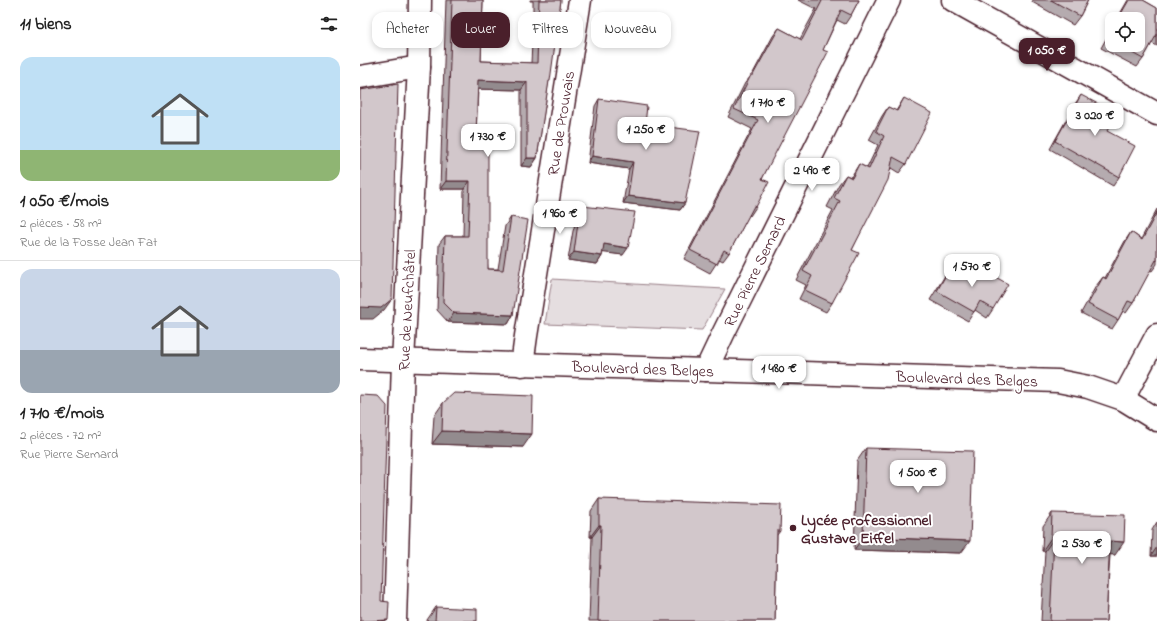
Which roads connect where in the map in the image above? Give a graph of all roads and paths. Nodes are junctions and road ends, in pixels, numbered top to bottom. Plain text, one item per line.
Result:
1 (420, 0) edge
2 (580, 0) edge
3 (889, 0) edge
4 (953, 0) edge
5 (419, 67) junction
6 (360, 77) edge
7 (1157, 114) edge
8 (1157, 335) edge
9 (360, 359) edge
10 (403, 361) junction
11 (522, 365) junction
12 (706, 370) junction
13 (1123, 399) junction
14 (1157, 420) edge
15 (395, 621) edge

1 - 5 main road, Rue de Neufchâtel
2 - 11 main road, Rue de Prouvais
3 - 12 main road, Rue Pierre Semard
4 - 7 main road
5 - 6 main road
5 - 10 main road, Rue de Neufchâtel
8 - 13 main road
9 - 10 main road, Boulevard des Belges
10 - 11 main road, Boulevard des Belges
10 - 15 main road, Rue de Neufchâtel
11 - 12 main road, Boulevard des Belges
12 - 13 main road, Boulevard des Belges
13 - 14 main road, Boulevard des Belges

